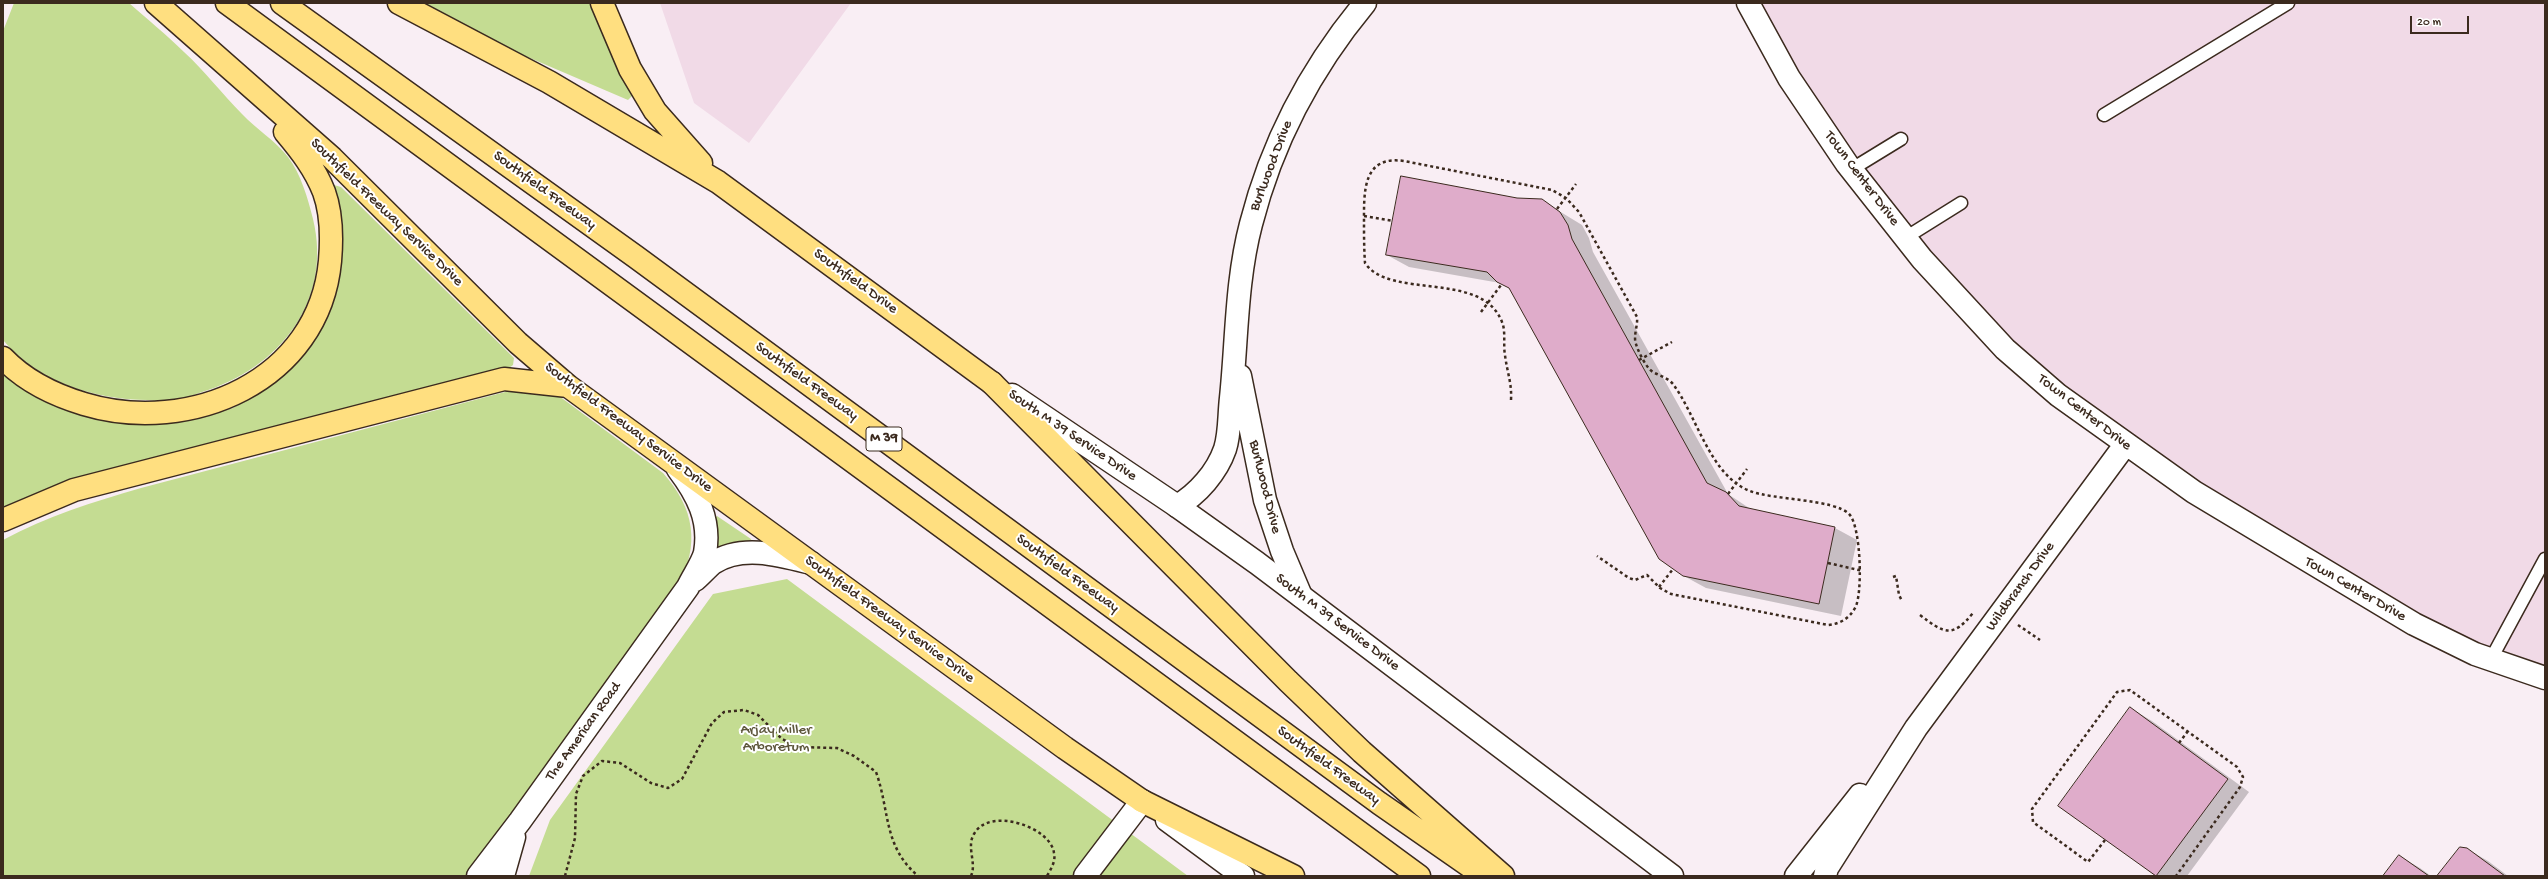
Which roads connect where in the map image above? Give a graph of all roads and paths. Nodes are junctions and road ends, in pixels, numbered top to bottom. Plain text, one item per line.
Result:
1 (156, 3) edge
2 (227, 3) edge
3 (282, 3) edge
4 (399, 3) edge
5 (602, 3) edge
6 (1365, 3) edge
7 (1748, 3) edge
8 (2288, 3) edge
9 (238, 76) junction
10 (2104, 116) dead end
11 (1901, 139) dead end
12 (1852, 169) junction
13 (718, 182) junction
14 (1576, 184) dead end
15 (1566, 198) junction
16 (1961, 203) dead end
17 (1557, 209) dead end
18 (1364, 216) junction
19 (1393, 220) dead end
20 (1905, 238) junction
21 (1502, 285) dead end
22 (1488, 303) junction
23 (1481, 312) dead end
24 (1672, 342) dead end
25 (1236, 351) junction
26 (1643, 357) junction
27 (3, 358) edge
28 (1639, 360) dead end
29 (992, 382) junction
30 (568, 386) junction
31 (1511, 400) dead end
32 (2125, 445) junction
33 (674, 463) junction
34 (1747, 469) dead end
35 (1736, 483) junction
36 (1728, 494) dead end
37 (1177, 506) junction
38 (3, 520) edge
39 (1596, 556) dead end
40 (2545, 560) edge
41 (810, 563) junction
42 (1828, 563) dead end
43 (1673, 569) dead end
44 (1858, 570) junction
45 (1862, 570) dead end
46 (1893, 577) dead end
47 (688, 587) junction
48 (1659, 588) junction
49 (1301, 596) junction
50 (1902, 601) dead end
51 (1975, 610) dead end
52 (1920, 615) dead end
53 (2017, 624) dead end
54 (2040, 640) dead end
55 (2492, 659) junction
56 (2543, 674) edge
57 (1916, 728) junction
58 (2188, 731) junction
59 (2179, 743) dead end
60 (1142, 801) junction
61 (520, 821) junction
62 (2105, 840) dead end
63 (478, 876) edge
64 (503, 876) edge
65 (565, 876) edge
66 (918, 876) edge
67 (971, 876) edge
68 (1047, 876) edge
69 (1085, 876) edge
70 (1243, 876) edge
71 (1292, 876) edge
72 (1419, 876) edge
73 (1484, 876) edge
74 (1503, 876) edge
75 (1672, 876) edge
76 (1796, 876) edge
77 (1824, 876) edge
78 (2176, 876) edge

1 - 9 main road, Southfield Freeway Service Drive
2 - 72 main road, M 39
3 - 73 main road, Southfield Freeway / M 39
4 - 13 main road
5 - 13 main road
6 - 25 street, Burlwood Drive
7 - 12 street, Town Center Drive
8 - 10 lane
9 - 27 main road
9 - 30 main road, Southfield Freeway Service Drive
11 - 12 lane
12 - 20 street, Town Center Drive
13 - 29 main road, Southfield Drive
14 - 15 path
15 - 17 path
15 - 18 path
15 - 26 path
16 - 20 lane
18 - 19 path
18 - 22 path
20 - 32 street, Town Center Drive
21 - 22 path
22 - 23 path
22 - 31 path
24 - 26 path
25 - 37 street, Burlwood Drive
25 - 49 street, Burlwood Drive
26 - 28 path
26 - 35 path
29 - 37 street, South M 39 Service Drive
29 - 74 main road, Southfield Drive
30 - 33 main road, Southfield Freeway Service Drive
30 - 38 main road
32 - 55 street, Town Center Drive
32 - 57 street, Wildbranch Drive
33 - 41 main road, Southfield Freeway Service Drive
33 - 47 street, The American Road
34 - 35 path
35 - 36 path
35 - 44 path
37 - 49 street, South M 39 Service Drive
39 - 48 path
40 - 55 lane
41 - 47 street, The American Road
41 - 60 main road, Southfield Freeway Service Drive
42 - 44 path
43 - 48 path
44 - 45 path
44 - 48 path
46 - 50 path
47 - 61 street, The American Road
49 - 75 street, South M 39 Service Drive
51 - 52 path
53 - 54 path
55 - 56 street, Town Center Drive
57 - 76 street, Wildbranch Drive
57 - 77 street, Wildbranch Drive
58 - 59 path
58 - 62 path
58 - 78 path
60 - 69 street
60 - 70 street
60 - 71 main road, Southfield Freeway Service Drive
61 - 63 street, The American Road
61 - 64 street
65 - 66 path
67 - 68 path

